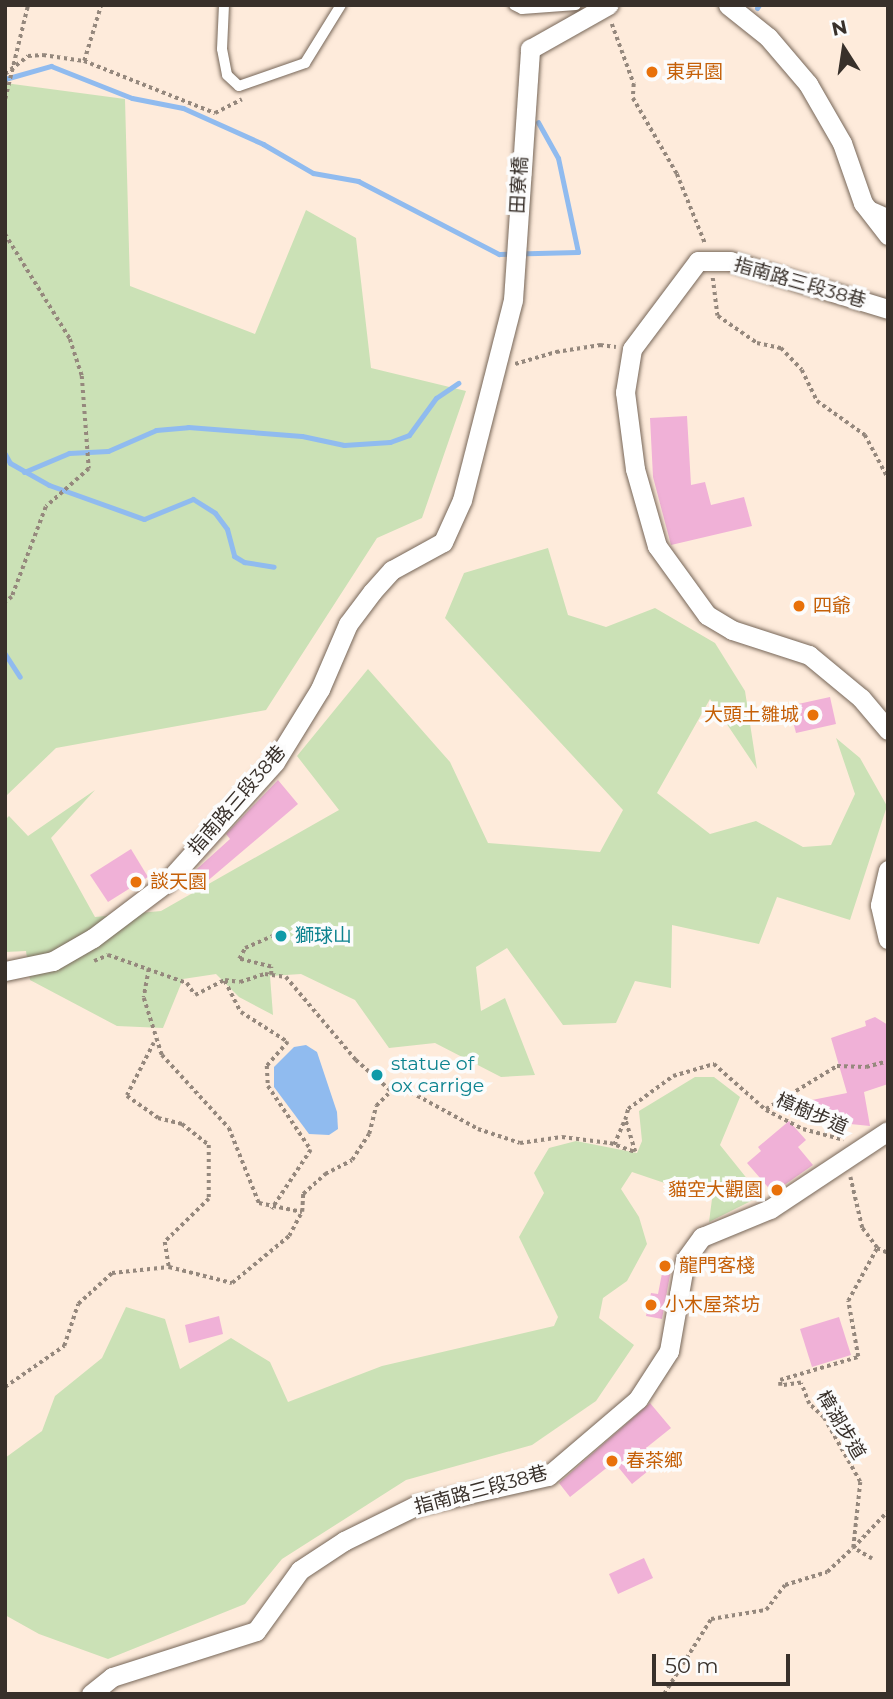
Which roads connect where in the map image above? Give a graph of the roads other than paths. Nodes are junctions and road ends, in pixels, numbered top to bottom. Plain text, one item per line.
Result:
1 (224, 5) edge
2 (341, 5) edge
3 (514, 5) edge
4 (576, 5) edge
5 (728, 5) edge
6 (598, 7) edge
7 (863, 203) junction
8 (888, 214) edge
9 (888, 235) edge
10 (513, 300) joint
11 (888, 309) edge
12 (888, 730) edge
13 (888, 870) edge
14 (888, 939) edge
15 (5, 971) edge
16 (888, 1131) edge
17 (91, 1694) edge

1 - 2 lane
3 - 4 lane
5 - 7 street
6 - 10 street, 田寮橋
7 - 8 lane
7 - 9 street
10 - 15 street, 指南路三段38巷
11 - 12 street, 指南路三段38巷
13 - 14 street
16 - 17 street, 指南路三段38巷

